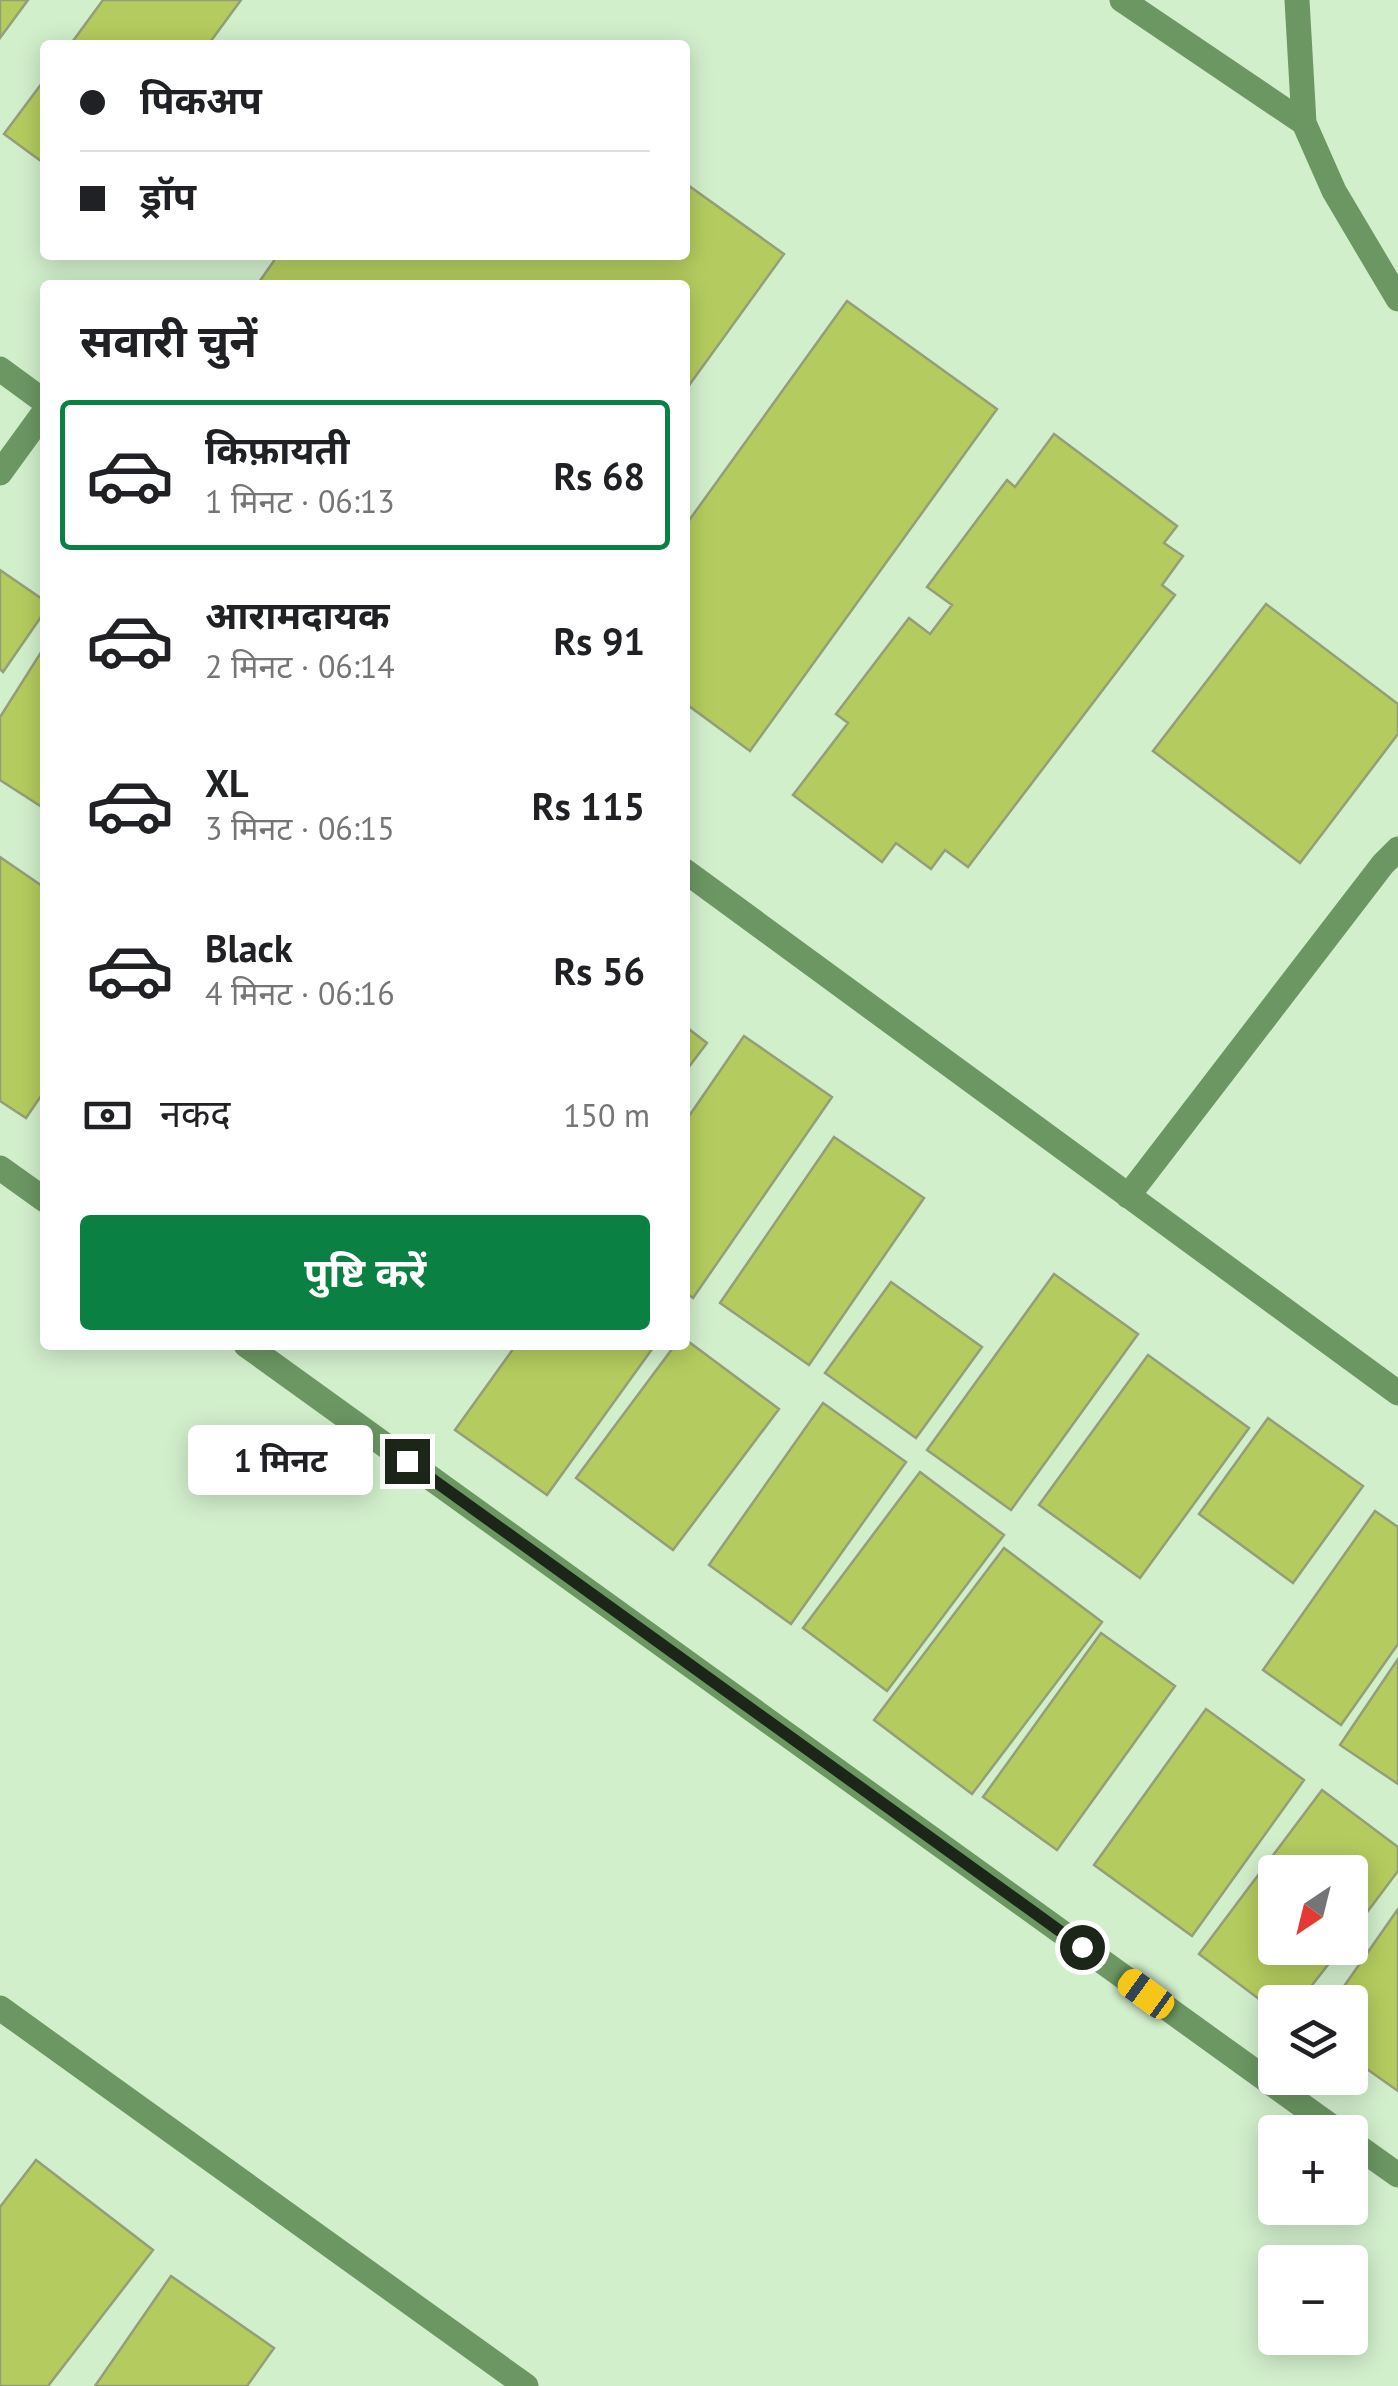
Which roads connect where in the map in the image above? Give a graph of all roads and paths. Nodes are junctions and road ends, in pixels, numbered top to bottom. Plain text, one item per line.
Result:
1 (1122, 0) edge
2 (1296, 0) edge
3 (1304, 123) junction
4 (1398, 299) edge
5 (0, 369) edge
6 (40, 398) edge
7 (40, 418) edge
8 (0, 473) edge
9 (1398, 849) edge
10 (690, 875) edge
11 (0, 1168) edge
12 (40, 1196) edge
13 (1128, 1196) junction
14 (253, 1350) edge
15 (1398, 1393) edge
16 (0, 2008) edge
17 (1315, 2115) edge
18 (1368, 2153) edge
19 (1398, 2175) edge
20 (526, 2386) edge

1 - 3 street
2 - 3 street
3 - 4 street
5 - 6 street
7 - 8 street
9 - 13 street
10 - 13 street
11 - 12 street
13 - 15 street
14 - 17 street
16 - 20 street
18 - 19 street

